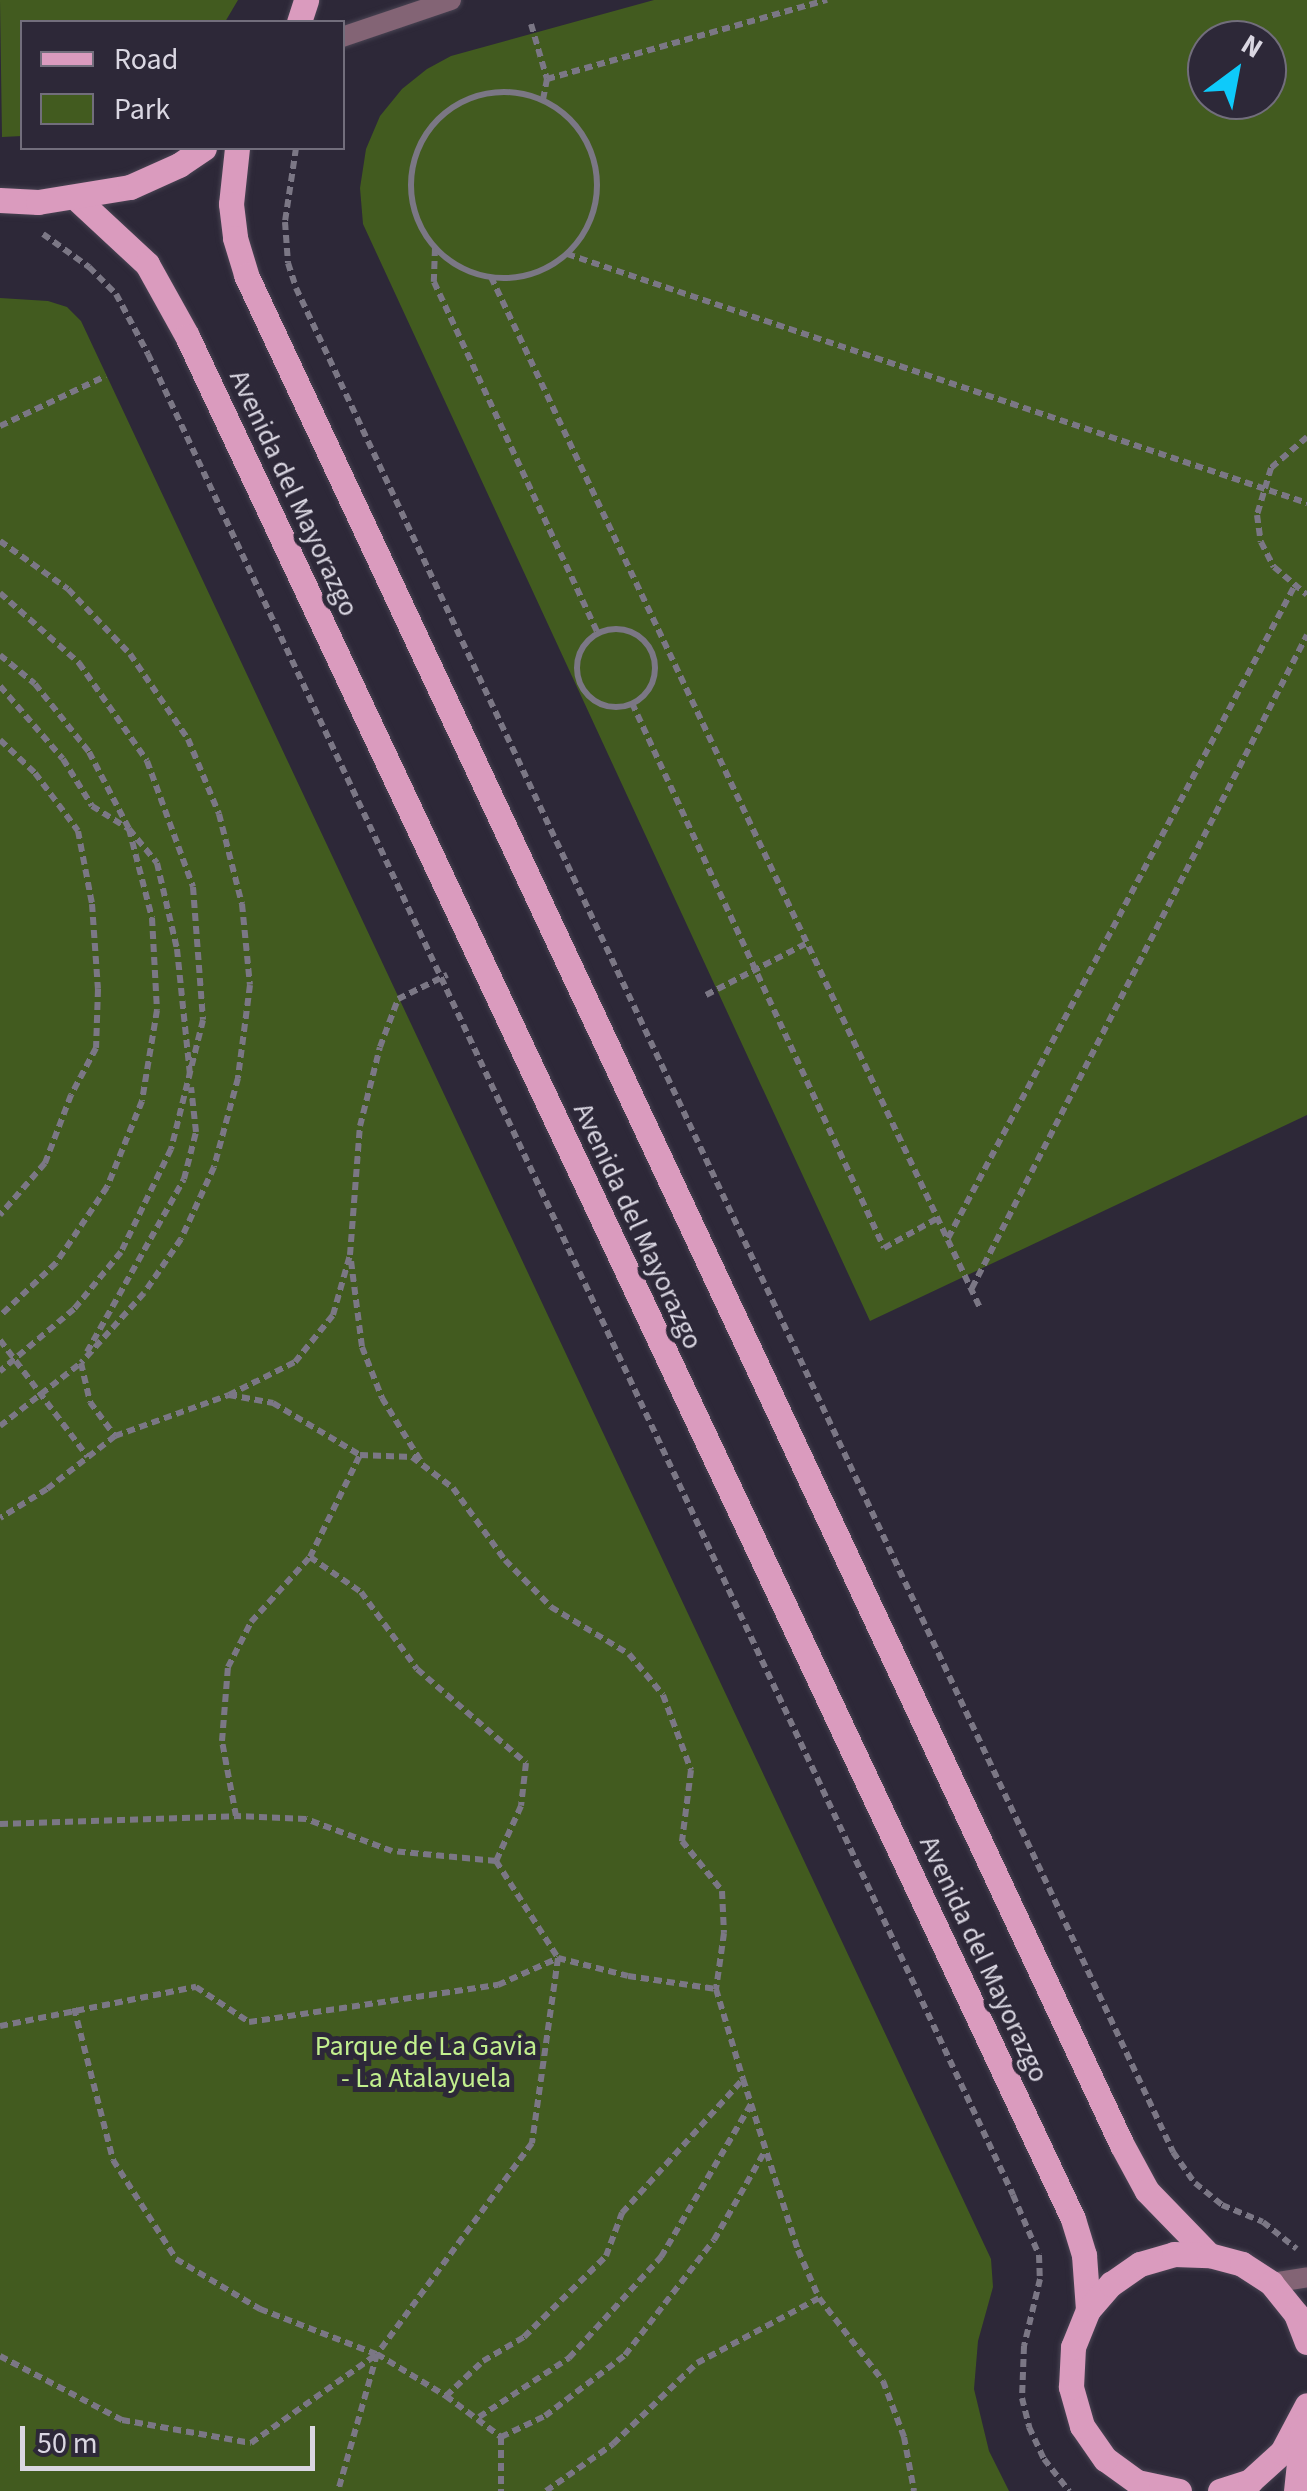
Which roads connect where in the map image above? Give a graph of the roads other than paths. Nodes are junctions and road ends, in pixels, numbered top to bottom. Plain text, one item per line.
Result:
1 (451, 0) edge
2 (345, 36) edge
3 (201, 150) edge
4 (237, 150) edge
5 (76, 198) junction
6 (0, 200) edge
7 (1209, 2255) junction
8 (1307, 2277) edge
9 (1271, 2283) junction
10 (1088, 2310) junction
11 (1307, 2342) edge
12 (1306, 2410) edge
13 (1165, 2490) edge
14 (1220, 2491) edge
15 (1296, 2491) edge

1 - 2 street
3 - 5 main road
4 - 7 main road, Avenida del Mayorazgo
5 - 6 main road
5 - 10 main road, Avenida del Mayorazgo
7 - 9 main road
7 - 10 main road
8 - 9 street
9 - 11 main road
10 - 13 main road
12 - 14 main road
12 - 15 main road

